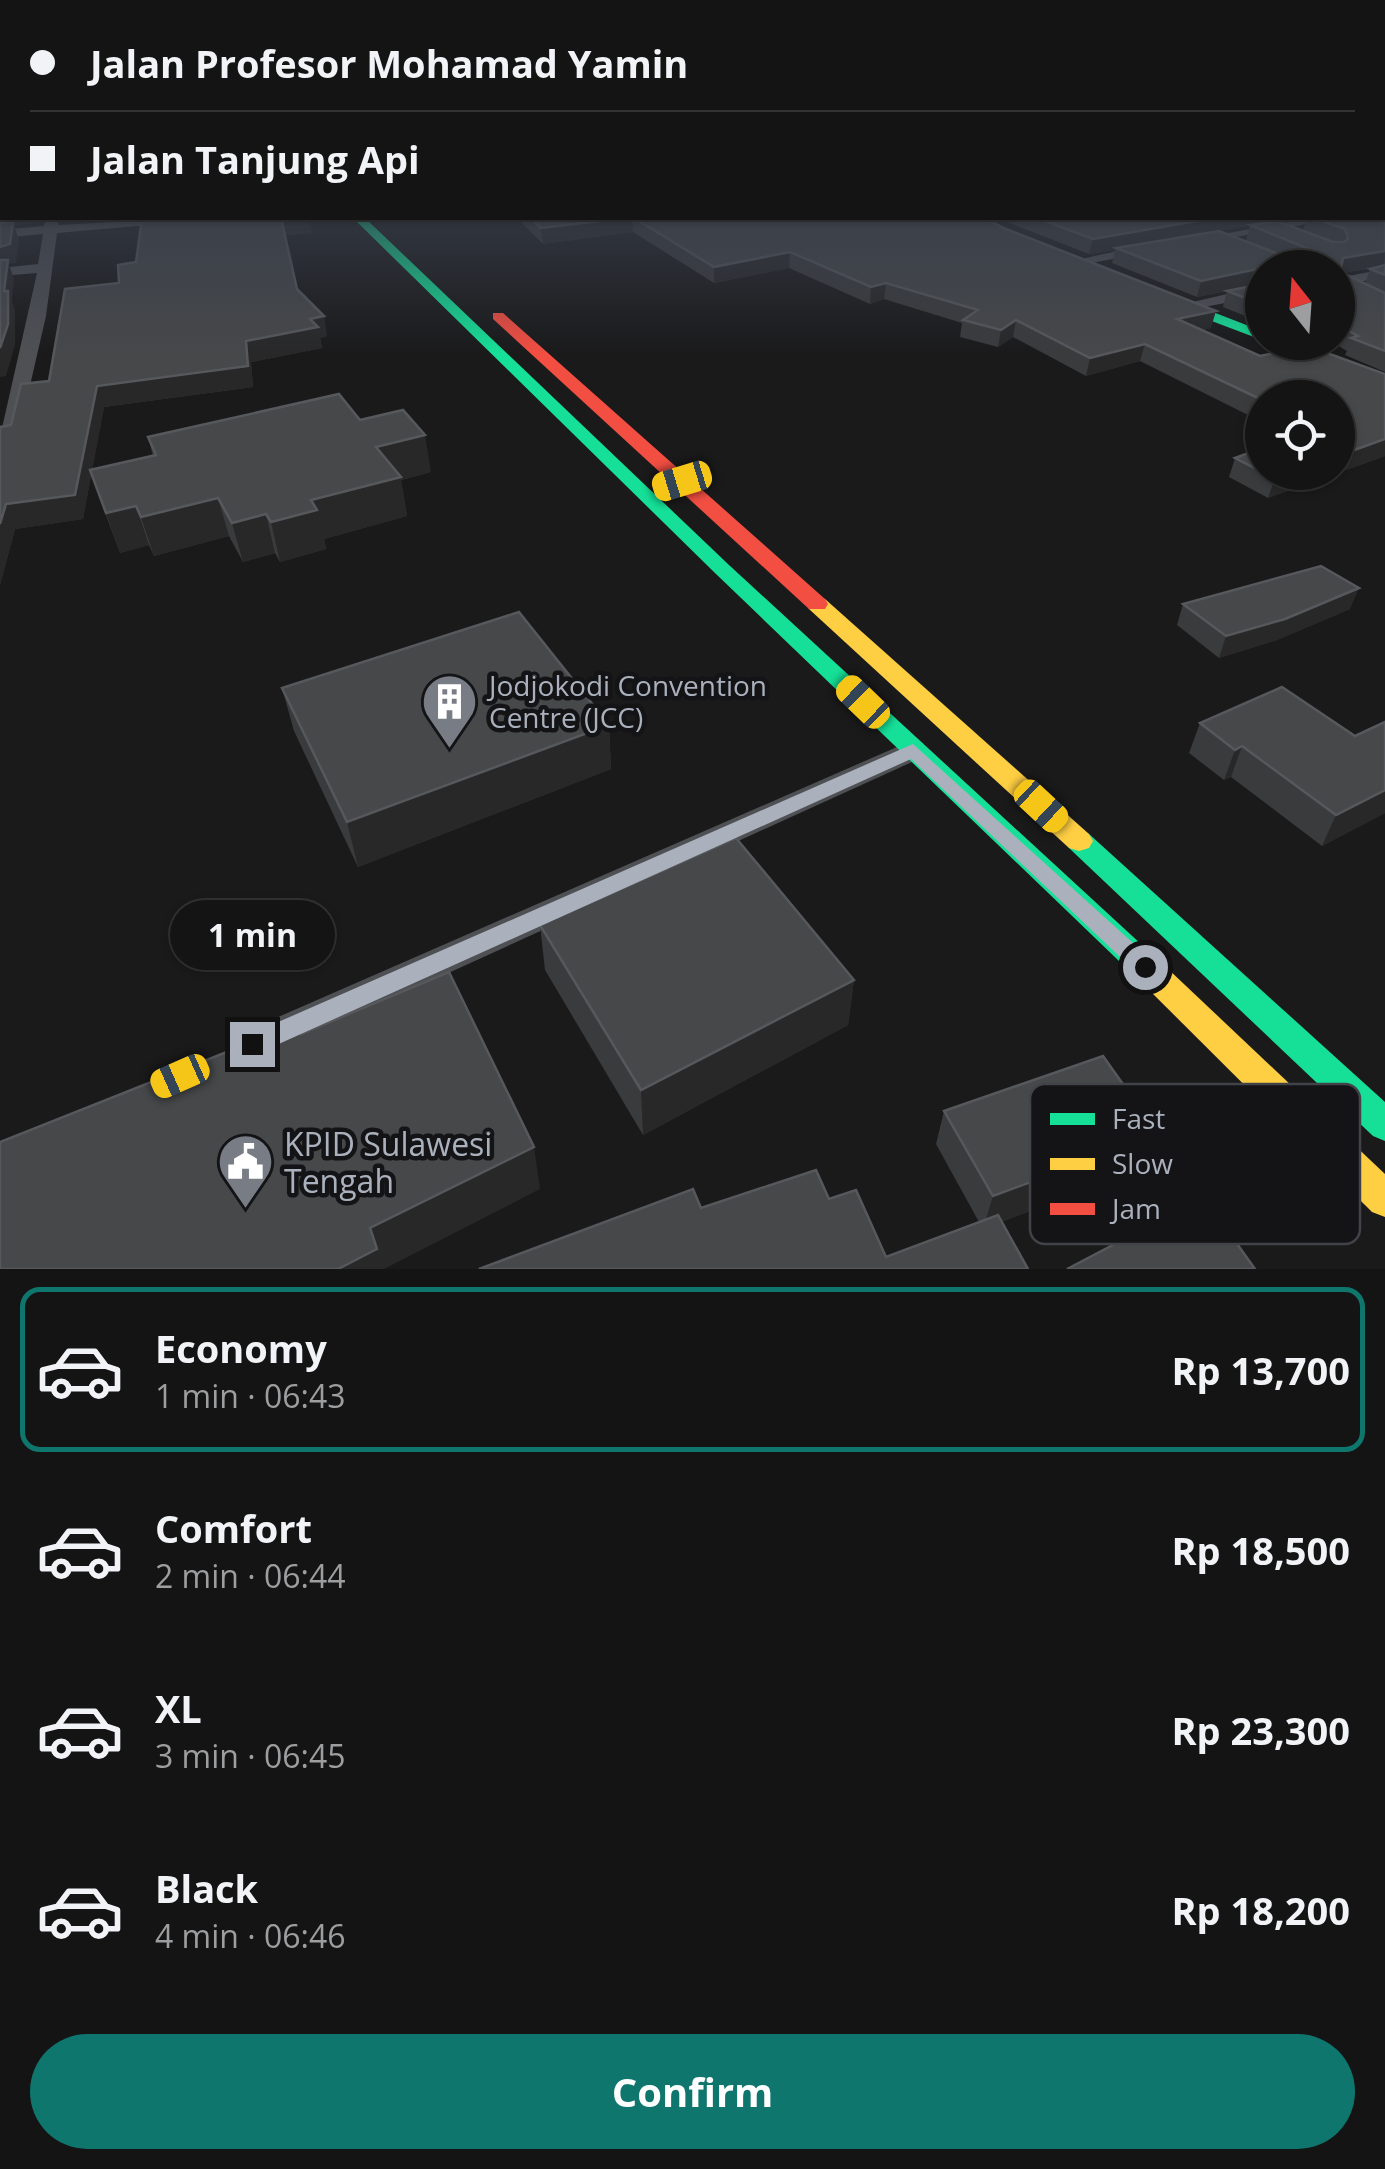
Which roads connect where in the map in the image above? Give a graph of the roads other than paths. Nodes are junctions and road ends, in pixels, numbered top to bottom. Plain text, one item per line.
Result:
1 (48, 235) edge
2 (377, 235) edge
3 (405, 235) edge
4 (1231, 235) edge
5 (1294, 235) edge
6 (1214, 238) junction
7 (1304, 239) edge
8 (1184, 243) edge
9 (1153, 248) edge
10 (1247, 250) edge
11 (1067, 258) joint
12 (44, 268) junction
13 (0, 272) edge
14 (1385, 273) edge
15 (1355, 279) edge
16 (1121, 280) edge
17 (1355, 290) edge
18 (1152, 293) edge
19 (1245, 294) edge
20 (1369, 297) edge
21 (1183, 306) junction
22 (1245, 330) edge
23 (1324, 360) edge
24 (1385, 386) edge
25 (0, 431) edge
26 (682, 481) junction
27 (643, 493) junction
28 (913, 750) junction
29 (234, 1052) edge
30 (1266, 1084) edge
31 (1340, 1084) edge
32 (1360, 1102) edge
33 (1385, 1125) edge
34 (1360, 1175) edge
35 (1385, 1199) edge

1 - 12 street
2 - 27 main road
3 - 26 main road
4 - 6 street
5 - 7 street
6 - 8 street
6 - 10 street
9 - 11 street
11 - 16 main road
12 - 13 street
12 - 25 street
14 - 15 street
17 - 20 street
18 - 21 main road
19 - 21 street
21 - 22 main road
23 - 24 main road
26 - 27 main road
26 - 31 main road
27 - 28 main road
28 - 29 street
28 - 30 main road
32 - 33 main road
34 - 35 main road

